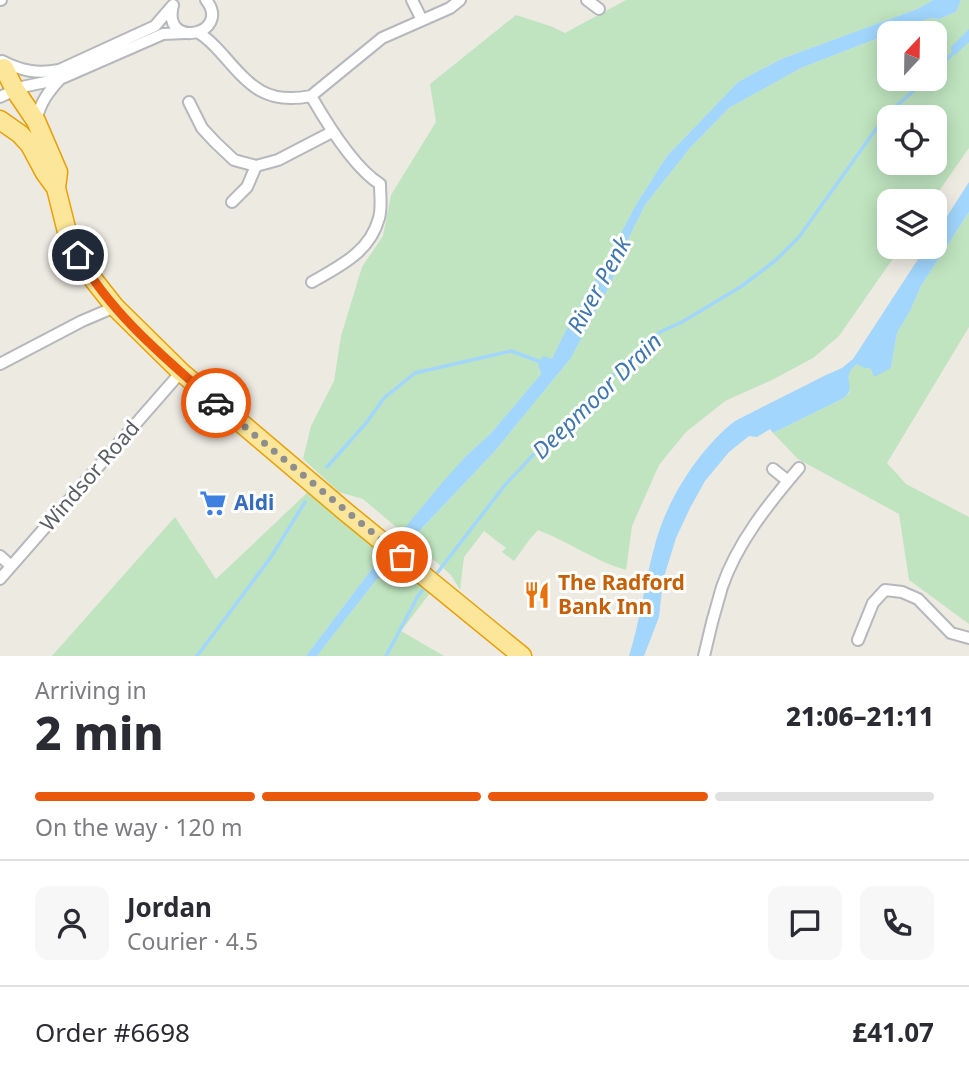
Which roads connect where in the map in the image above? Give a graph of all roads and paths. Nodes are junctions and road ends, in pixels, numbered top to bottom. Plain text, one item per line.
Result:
1 (206, 0) edge
2 (412, 0) edge
3 (460, 0) edge
4 (587, 0) edge
5 (174, 3) edge
6 (599, 9) dead end
7 (422, 20) junction
8 (211, 21) junction
9 (185, 33) junction
10 (199, 33) junction
11 (210, 39) junction
12 (2, 62) edge
13 (60, 79) junction
14 (5, 93) edge
15 (311, 96) junction
16 (189, 102) dead end
17 (0, 120) edge
18 (36, 121) junction
19 (332, 132) junction
20 (256, 166) junction
21 (56, 188) junction
22 (232, 202) dead end
23 (312, 282) dead end
24 (115, 307) junction
25 (0, 364) edge
26 (181, 372) junction
27 (799, 468) dead end
28 (774, 469) dead end
29 (788, 481) junction
30 (0, 556) edge
31 (11, 566) junction
32 (0, 579) edge
33 (969, 638) edge
34 (858, 640) dead end
35 (522, 656) edge
36 (704, 656) edge

1 - 8 street
2 - 7 street
3 - 7 street
4 - 6 street
5 - 9 street
5 - 12 street
7 - 15 street
8 - 10 street
8 - 11 street
9 - 10 street
9 - 13 street
10 - 11 street
11 - 15 street
12 - 14 highway
13 - 14 street
13 - 18 street
14 - 18 highway
15 - 19 street
16 - 20 street
17 - 21 highway
18 - 21 highway
19 - 20 street
19 - 23 street
20 - 22 street
21 - 24 highway
24 - 25 street
24 - 26 highway
26 - 31 street, Windsor Road
26 - 35 highway
27 - 29 street
28 - 29 street
29 - 36 street
30 - 31 street
31 - 32 street, Windsor Road
33 - 34 street

